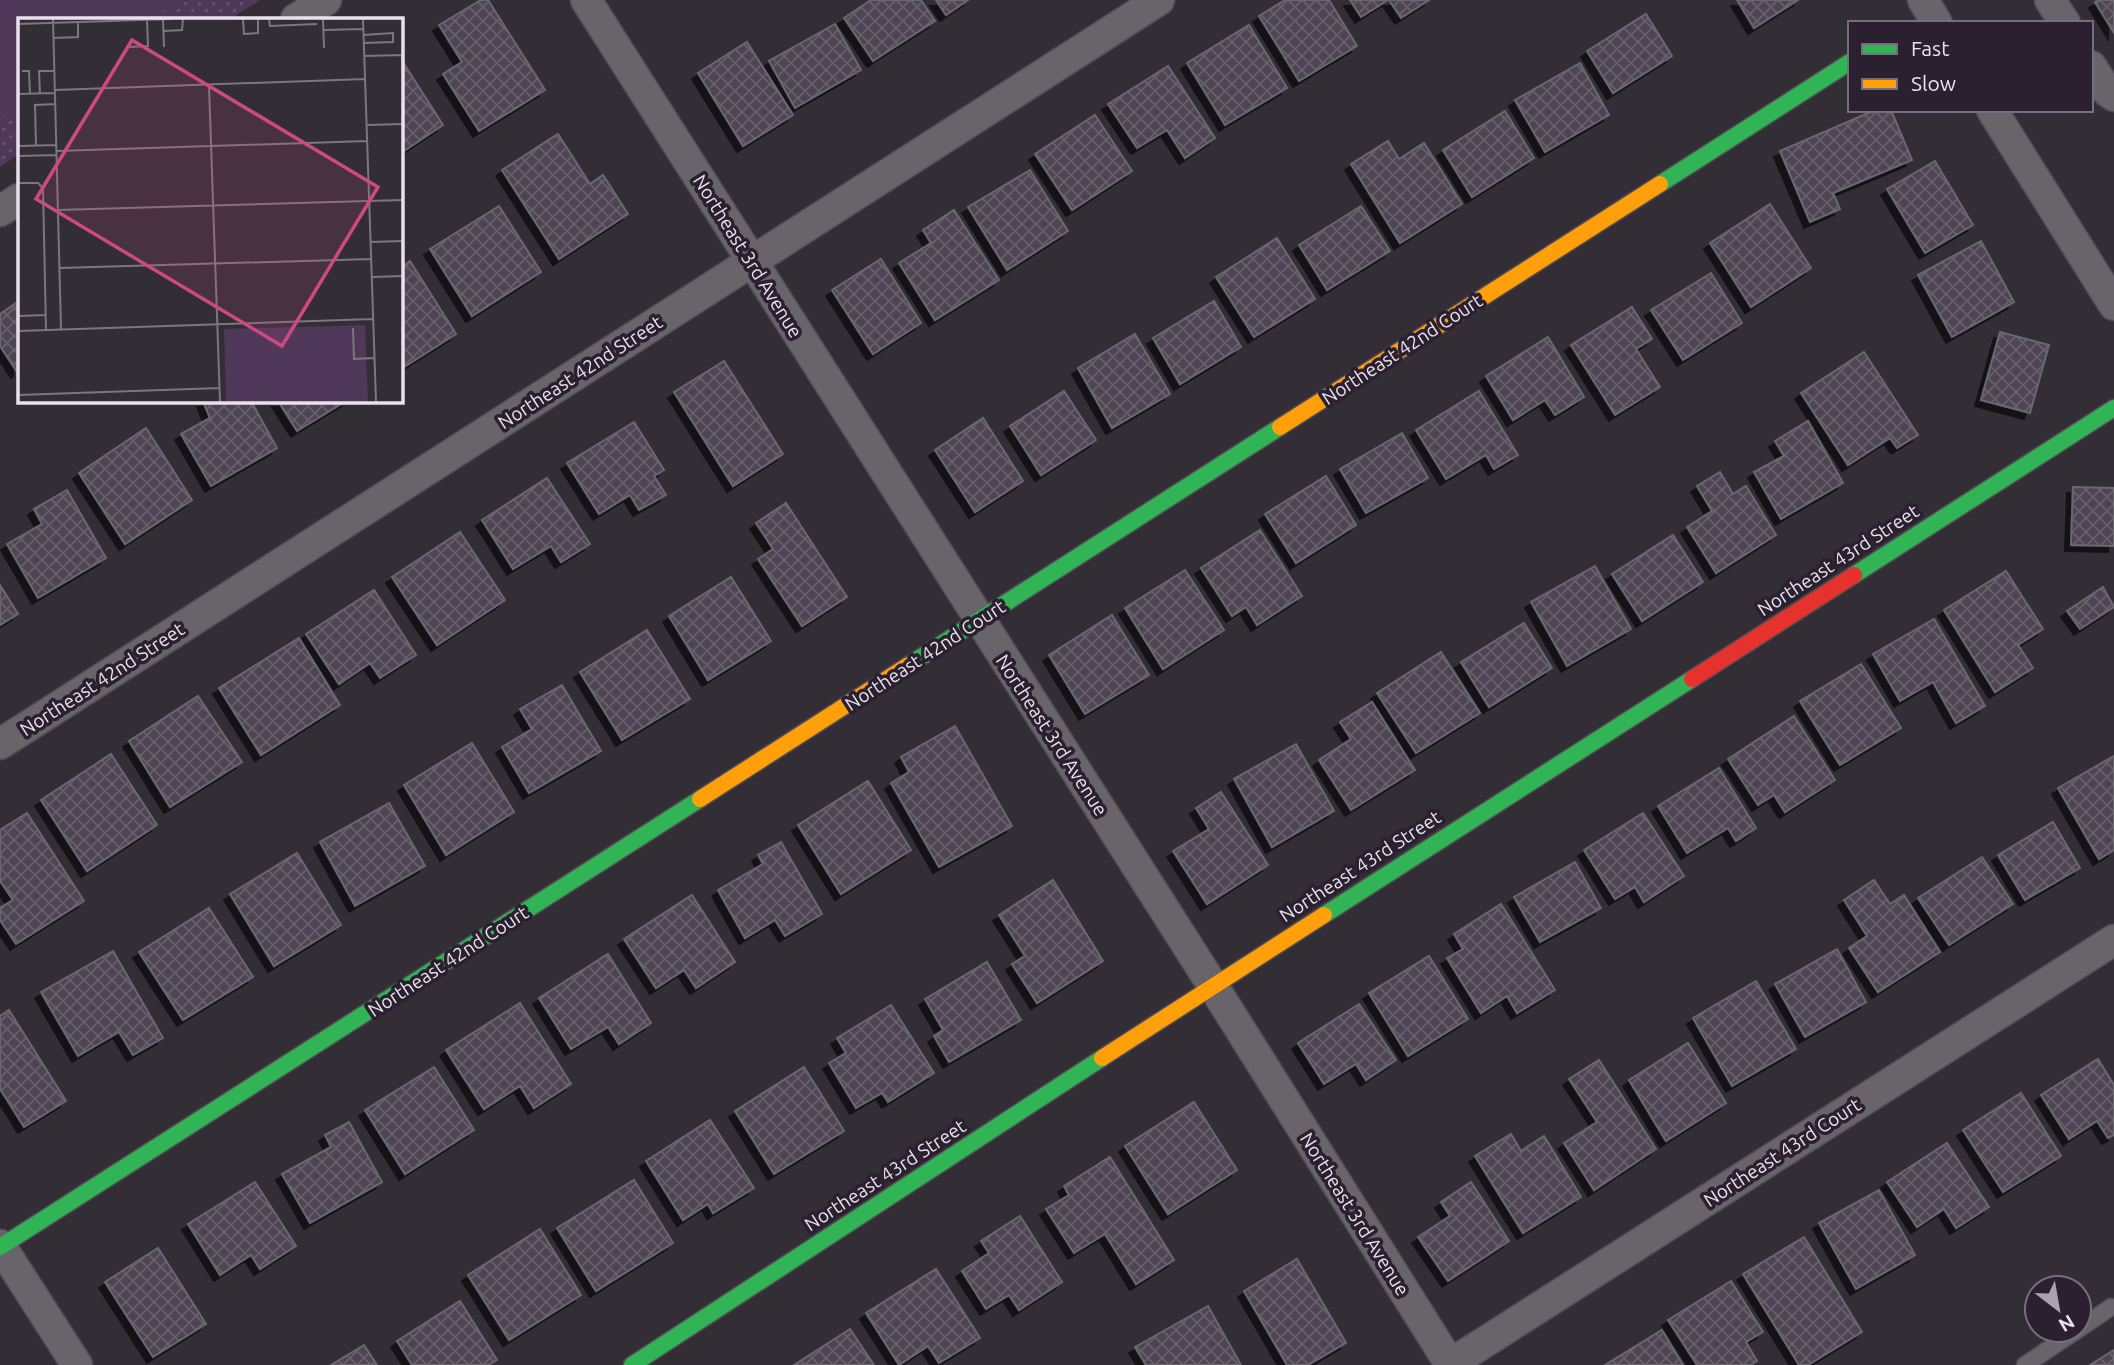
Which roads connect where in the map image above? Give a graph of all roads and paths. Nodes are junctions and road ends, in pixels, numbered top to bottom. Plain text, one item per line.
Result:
1 (326, 0) edge
2 (586, 0) edge
3 (1159, 0) edge
4 (2050, 0) edge
5 (298, 18) edge
6 (2063, 21) edge
7 (1848, 63) edge
8 (2093, 69) edge
9 (2114, 96) edge
10 (1993, 112) edge
11 (18, 200) edge
12 (0, 211) edge
13 (752, 262) junction
14 (2114, 305) edge
15 (2114, 408) edge
16 (978, 621) junction
17 (0, 744) edge
18 (2114, 940) edge
19 (1213, 986) junction
20 (0, 1247) edge
21 (2111, 1307) dead end
22 (2093, 1319) edge
23 (2056, 1344) edge
24 (77, 1365) edge
25 (632, 1365) edge
26 (1449, 1365) edge
27 (2025, 1365) edge

1 - 5 street
2 - 13 street, Northeast 3rd Avenue
3 - 13 street, Northeast 42nd Street
4 - 6 street
7 - 16 street, Northeast 42nd Court
8 - 9 street
10 - 14 street
11 - 12 street
13 - 16 street, Northeast 3rd Avenue
13 - 17 street, Northeast 42nd Street
15 - 19 street, Northeast 43rd Street
16 - 19 street, Northeast 3rd Avenue
16 - 20 street, Northeast 42nd Court
18 - 26 street, Northeast 43rd Court
19 - 25 street, Northeast 43rd Street
19 - 26 street, Northeast 3rd Avenue
20 - 24 street
21 - 22 lane
23 - 27 lane

